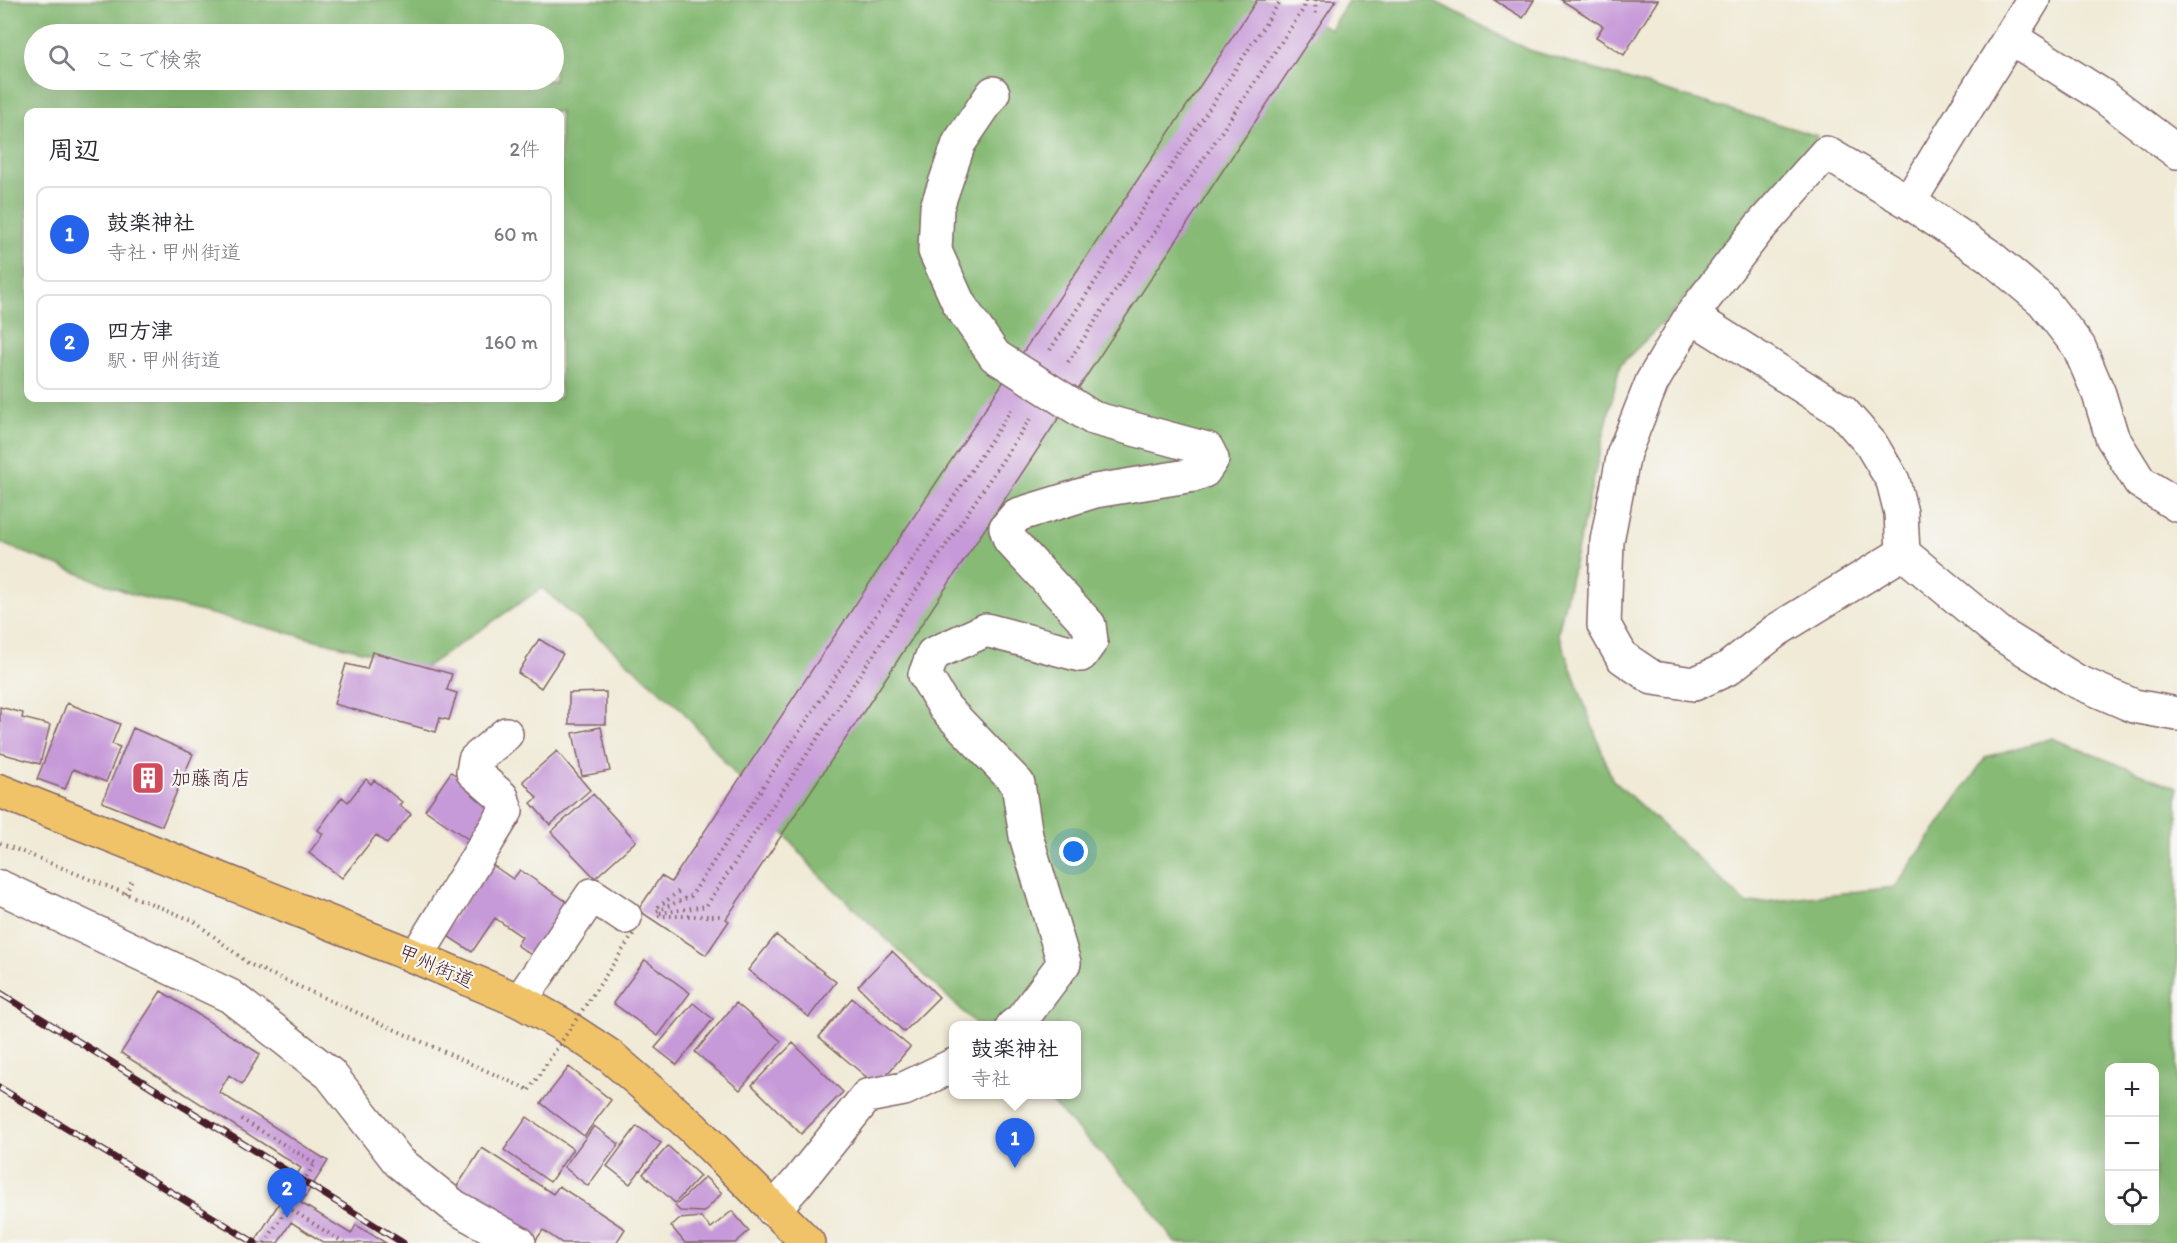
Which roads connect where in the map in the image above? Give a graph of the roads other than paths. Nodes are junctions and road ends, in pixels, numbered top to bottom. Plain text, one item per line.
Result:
1 (2033, 0) edge
2 (2010, 38) junction
3 (993, 93) dead end
4 (2177, 152) edge
5 (1909, 202) junction
6 (1691, 316) junction
7 (2177, 505) edge
8 (1903, 553) junction
9 (2177, 714) edge
10 (506, 734) dead end
11 (0, 791) edge
12 (0, 887) edge
13 (647, 917) road end
14 (416, 957) junction
15 (520, 1001) junction
16 (1019, 1021) edge
17 (949, 1067) edge
18 (773, 1210) junction
19 (519, 1243) edge
20 (808, 1243) edge

1 - 2 street
2 - 4 street
2 - 5 street
3 - 16 street
5 - 6 street
5 - 7 street
6 - 8 street
6 - 8 street
8 - 9 street
10 - 14 street
11 - 14 highway, 甲州街道
12 - 19 street
13 - 15 street
14 - 15 highway, 甲州街道
15 - 18 highway, 甲州街道
17 - 18 street
18 - 20 highway, 甲州街道

